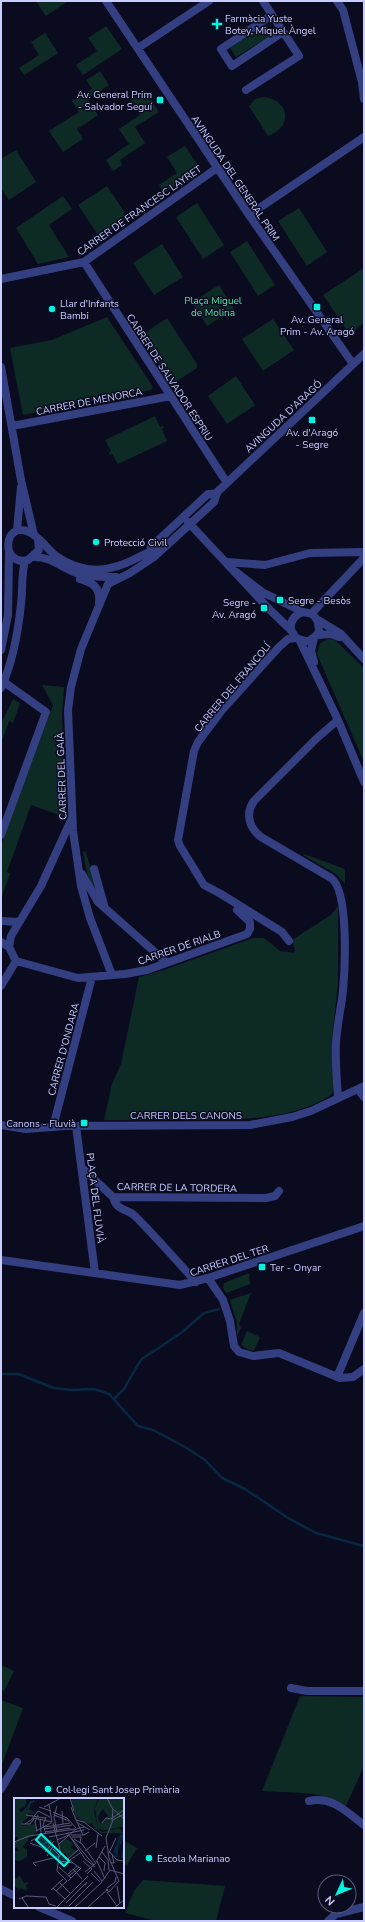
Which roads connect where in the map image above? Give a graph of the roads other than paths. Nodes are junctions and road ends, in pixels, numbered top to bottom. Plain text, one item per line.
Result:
1 (106, 1) edge
2 (209, 1) edge
3 (263, 1) edge
4 (337, 1) edge
5 (272, 15) junction
6 (283, 32) junction
7 (138, 48) junction
8 (363, 81) edge
9 (246, 90) dead end
10 (364, 98) edge
11 (364, 136) edge
12 (217, 168) junction
13 (249, 215) junction
14 (84, 262) junction
15 (1, 279) edge
16 (364, 354) edge
17 (353, 364) junction
18 (1, 367) edge
19 (170, 396) junction
20 (12, 426) junction
21 (21, 480) junction
22 (227, 483) junction
23 (216, 493) junction
24 (189, 523) junction
25 (17, 530) junction
26 (36, 537) junction
27 (9, 551) junction
28 (364, 552) edge
29 (43, 557) junction
30 (140, 557) junction
31 (364, 558) edge
32 (29, 559) junction
33 (227, 562) junction
34 (236, 572) junction
35 (116, 579) junction
36 (98, 608) junction
37 (307, 613) junction
38 (318, 620) junction
39 (291, 630) junction
40 (315, 637) junction
41 (298, 639) junction
42 (351, 646) junction
43 (1, 650) edge
44 (364, 659) edge
45 (318, 676) junction
46 (2, 685) edge
47 (338, 720) junction
48 (364, 782) edge
49 (73, 815) junction
50 (1, 835) edge
51 (94, 869) dead end
52 (80, 872) junction
53 (212, 890) junction
54 (104, 908) junction
55 (1, 921) edge
56 (19, 922) junction
57 (250, 929) joint
58 (290, 941) dead end
59 (1, 942) edge
60 (10, 947) junction
61 (16, 962) junction
62 (166, 962) junction
63 (112, 975) junction
64 (92, 977) junction
65 (1, 986) edge
66 (361, 1087) edge
67 (364, 1097) edge
68 (338, 1098) junction
69 (1, 1125) edge
70 (76, 1126) junction
71 (53, 1127) junction
72 (82, 1168) junction
73 (279, 1191) dead end
74 (113, 1197) junction
75 (364, 1226) edge
76 (1, 1260) edge
77 (95, 1273) junction
78 (208, 1278) junction
79 (196, 1282) junction
80 (364, 1313) edge
81 (364, 1369) edge
82 (336, 1377) junction
83 (292, 1688) dead end
84 (364, 1691) edge
85 (17, 1762) dead end
86 (1, 1789) edge
87 (309, 1801) dead end
88 (364, 1825) edge
89 (1, 1889) edge
90 (14, 1896) edge
91 (364, 1907) edge
92 (41, 1908) edge
93 (72, 1921) edge
94 (328, 1921) edge

1 - 7 street, AVINGUDA DEL GENERAL PRIM
2 - 7 street
3 - 5 street
4 - 8 street
5 - 6 street
5 - 6 street
6 - 9 street
7 - 12 street, AVINGUDA DEL GENERAL PRIM
8 - 10 street
11 - 13 street
12 - 13 street, AVINGUDA DEL GENERAL PRIM
12 - 14 street, CARRER DE FRANCESC LAYRET
13 - 17 street, AVINGUDA DEL GENERAL PRIM
14 - 15 street, CARRER DE FRANCESC LAYRET
14 - 19 street, CARRER DE SALVADOR ESPRIU
16 - 17 street, AVINGUDA D'ARAGÓ
17 - 22 street, AVINGUDA D'ARAGÓ
18 - 20 street
19 - 20 street, CARRER DE MENORCA
19 - 22 street, CARRER DE SALVADOR ESPRIU
20 - 21 street
21 - 25 street
21 - 26 street
22 - 23 street, AVINGUDA D'ARAGÓ
23 - 24 street, AVINGUDA D'ARAGÓ
23 - 30 street, AVINGUDA D'ARAGÓ
24 - 30 street, AVINGUDA D'ARAGÓ
24 - 33 street
24 - 35 street, AVINGUDA D'ARAGÓ
25 - 26 street
25 - 27 street
26 - 30 street, AVINGUDA D'ARAGÓ
26 - 32 street
27 - 32 street
27 - 43 street
28 - 33 street
29 - 32 street, AVINGUDA D'ARAGÓ
29 - 35 street, AVINGUDA D'ARAGÓ
29 - 36 street
31 - 37 street
32 - 46 street
33 - 34 street
34 - 37 street
34 - 39 street
35 - 36 street, CARRER DEL GAIÀ
36 - 49 street, CARRER DEL GAIÀ
37 - 38 street
37 - 39 street
38 - 40 street
38 - 42 street
39 - 41 street
40 - 41 street
40 - 42 street
40 - 45 street
41 - 45 street
41 - 53 street, CARRER DEL FRANCOLÍ
42 - 44 street
45 - 47 street
46 - 50 street
47 - 48 street
47 - 68 street
49 - 52 street, CARRER DEL GAIÀ
49 - 56 street
51 - 54 street
52 - 54 street
52 - 63 street, CARRER DEL GAIÀ
53 - 57 street, CARRER DEL FRANCOLÍ
53 - 58 street, CARRER DEL FRANCOLÍ
54 - 62 street
55 - 56 street
56 - 60 street
57 - 62 street, CARRER DE RIALB
59 - 60 street
60 - 61 street
61 - 64 street, CARRER DE RIALB
61 - 65 street
62 - 63 street, CARRER DE RIALB
63 - 64 street, CARRER DE RIALB
64 - 71 street, CARRER D'ONDARA
66 - 67 street
66 - 68 street, CARRER DELS CANONS
68 - 70 street, CARRER DELS CANONS
69 - 71 street, CARRER DELS CANONS
70 - 71 street, CARRER DELS CANONS
70 - 72 street, PLAÇA DEL FLUVIÀ
72 - 74 street, CARRER DE LA TORDERA
72 - 77 street, PLAÇA DEL FLUVIÀ
73 - 74 street, CARRER DE LA TORDERA
74 - 79 street, PLAÇA DEL FLUVIÀ
75 - 78 street, CARRER DEL TER
76 - 77 street, CARRER DEL TER
77 - 79 street, CARRER DEL TER
78 - 79 street, CARRER DEL TER
78 - 82 street
80 - 82 street
81 - 82 street
83 - 84 street
85 - 86 street
87 - 88 street
89 - 90 street
91 - 94 street
92 - 93 street

